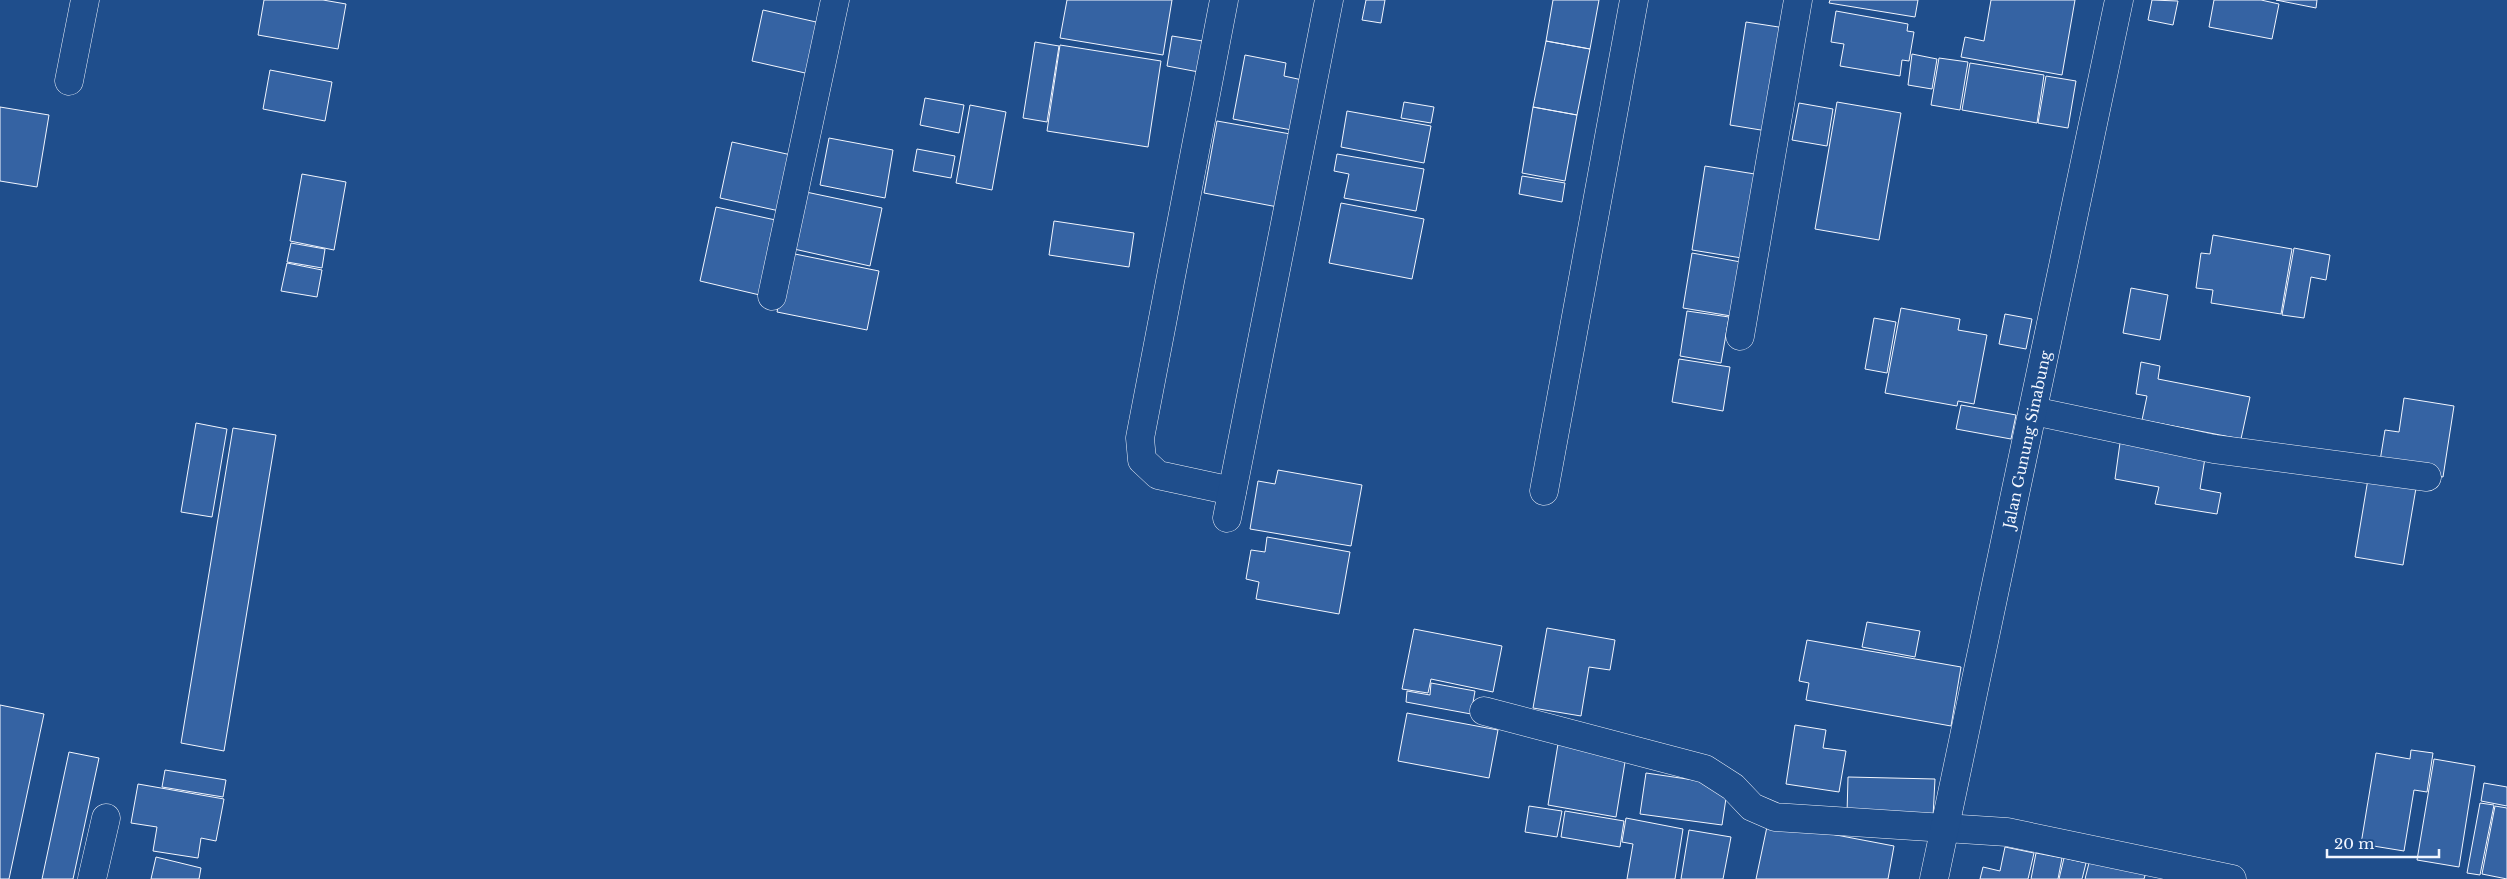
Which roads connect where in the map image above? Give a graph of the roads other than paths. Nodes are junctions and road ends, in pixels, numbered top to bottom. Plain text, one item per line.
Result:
1 (85, 0) edge
2 (835, 0) edge
3 (1224, 0) edge
4 (1329, 0) edge
5 (1634, 0) edge
6 (1798, 0) edge
7 (2119, 0) edge
8 (69, 81) dead end
9 (772, 296) dead end
10 (1740, 336) dead end
11 (2033, 411) junction
12 (2427, 477) dead end
13 (1232, 491) junction
14 (1544, 491) dead end
15 (1227, 518) dead end
16 (1484, 710) dead end
17 (106, 818) dead end
18 (1946, 827) junction
19 (92, 879) edge
20 (1934, 879) edge
21 (2232, 879) edge

1 - 8 street
2 - 9 street
3 - 13 street
4 - 13 street
5 - 14 street
6 - 10 street
7 - 11 street, Jalan Gunung Sinabung
11 - 12 street
11 - 18 street, Jalan Gunung Sinabung
13 - 15 street
16 - 18 street
17 - 19 street
18 - 20 street, Jalan Gunung Sinabung
18 - 21 street

